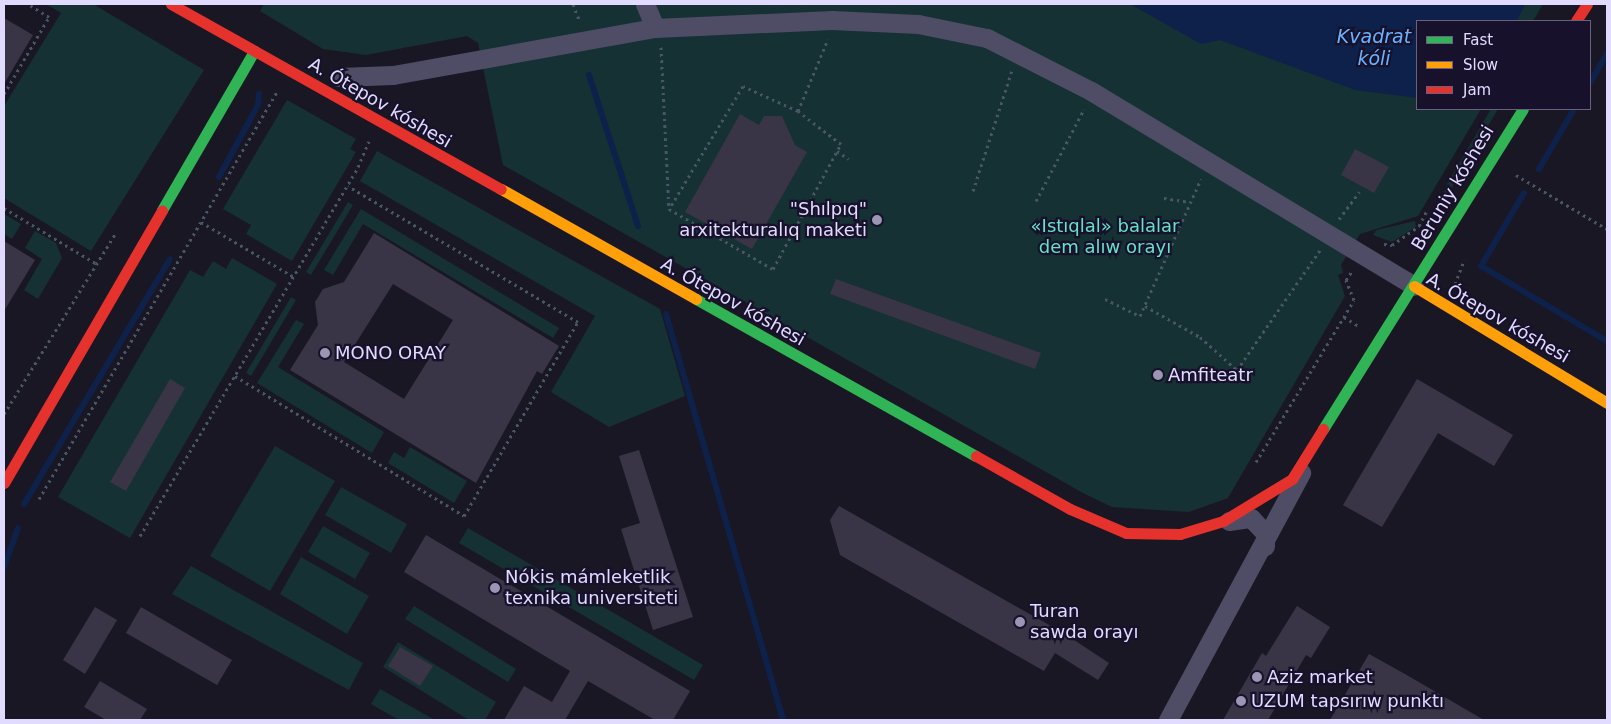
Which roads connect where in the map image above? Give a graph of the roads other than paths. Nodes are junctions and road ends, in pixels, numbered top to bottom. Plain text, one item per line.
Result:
1 (171, 4) edge
2 (644, 4) edge
3 (1587, 4) edge
4 (1577, 20) edge
5 (655, 28) junction
6 (254, 52) junction
7 (339, 77) dead end
8 (1521, 110) edge
9 (1414, 286) junction
10 (1607, 402) edge
11 (1308, 458) junction
12 (4, 483) edge
13 (1223, 521) junction
14 (1265, 546) junction
15 (1168, 720) edge

1 - 6 main road, A. Ótepov kóshesi
2 - 5 street
3 - 4 main road
5 - 7 street
5 - 9 street
6 - 12 main road
6 - 13 main road, A. Ótepov kóshesi
8 - 9 main road, Beruniy kóshesi
9 - 10 main road, A. Ótepov kóshesi
9 - 11 main road, A. Ótepov kóshesi
11 - 13 main road, A. Ótepov kóshesi
11 - 14 street
13 - 14 street
14 - 15 street

